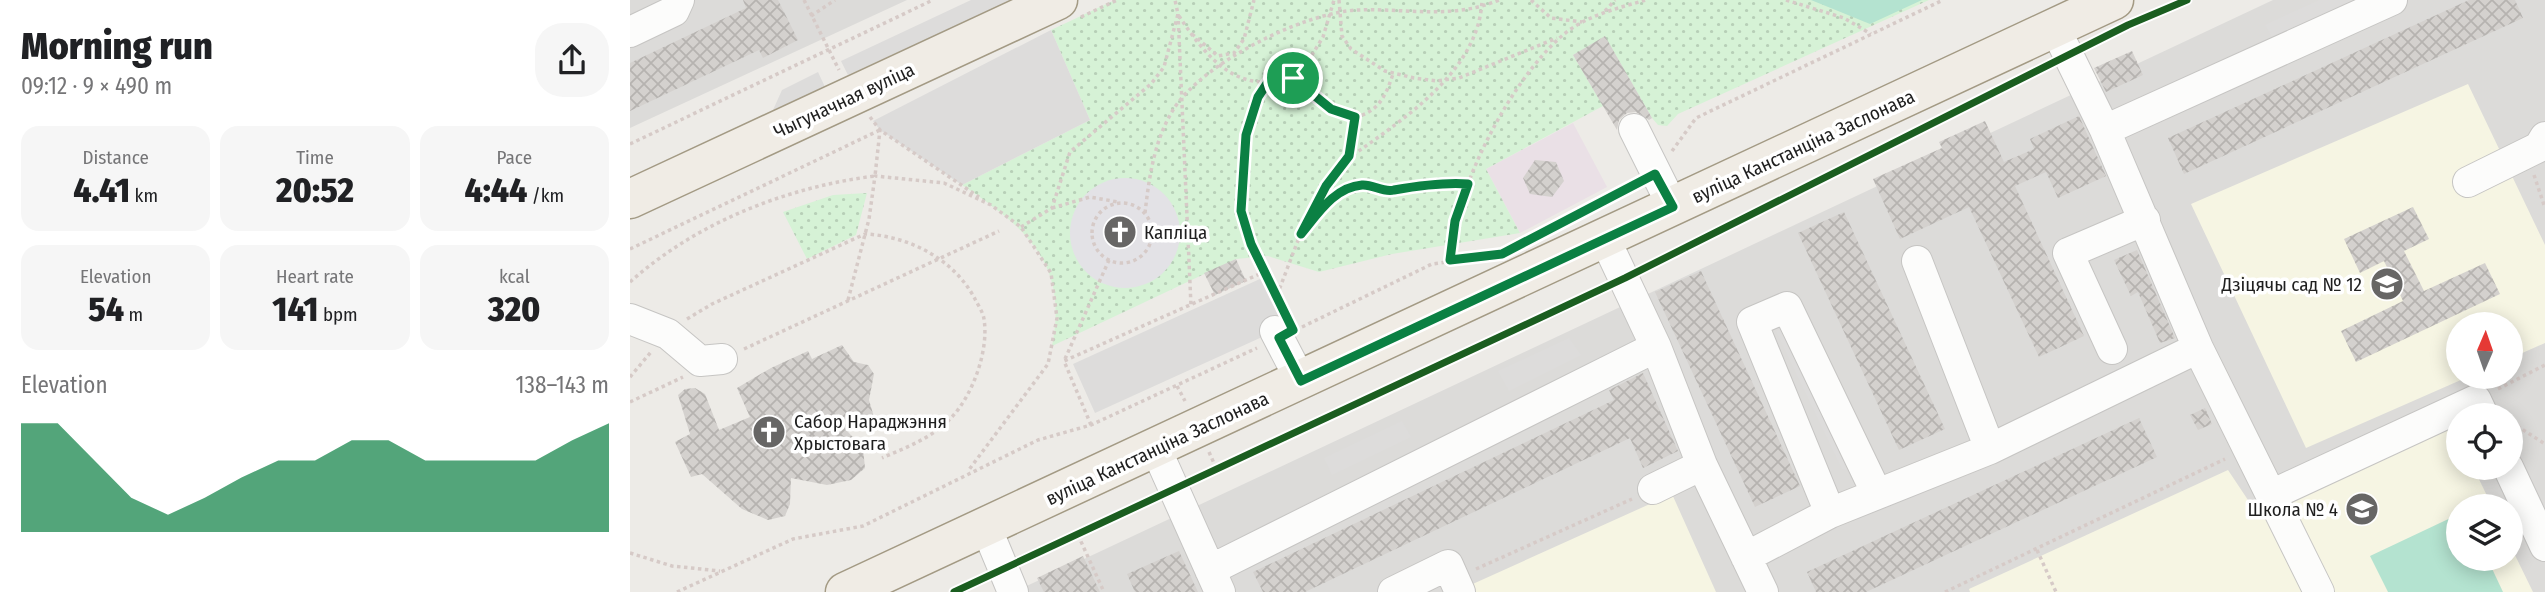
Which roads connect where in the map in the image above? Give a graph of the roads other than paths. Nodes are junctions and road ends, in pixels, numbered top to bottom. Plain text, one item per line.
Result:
1 (678, 0) edge
2 (1058, 0) edge
3 (2392, 0) edge
4 (2121, 12) edge
5 (2067, 25) edge
6 (630, 32) edge
7 (1634, 129) dead end
8 (2105, 130) junction
9 (2536, 145) edge
10 (2468, 182) dead end
11 (630, 199) edge
12 (1673, 207) junction
13 (2145, 220) junction
14 (1605, 239) junction
15 (1917, 261) dead end
16 (630, 319) edge
17 (1282, 333) road end
18 (1656, 347) junction
19 (2198, 348) junction
20 (2112, 349) dead end
21 (722, 359) road end
22 (1301, 381) junction
23 (2446, 421) edge
24 (1156, 449) junction
25 (1990, 449) junction
26 (1702, 465) junction
27 (2514, 480) edge
28 (1653, 489) road end
29 (1876, 492) junction
30 (2270, 495) junction
31 (1829, 513) junction
32 (986, 527) junction
33 (2545, 546) edge
34 (1746, 557) junction
35 (1009, 581) edge
36 (1215, 581) edge
37 (1457, 585) edge
38 (845, 592) edge
39 (1393, 592) edge
40 (1763, 592) edge
41 (2319, 592) edge

1 - 6 lane
2 - 11 main road, Чыгуначная вуліца
3 - 8 lane
4 - 5 main road, вуліца Канстанціна Заслонава
5 - 8 lane
5 - 12 main road, вуліца Канстанціна Заслонава
7 - 12 lane
8 - 13 lane
9 - 10 lane
12 - 14 main road, вуліца Канстанціна Заслонава
13 - 19 lane
13 - 20 lane
14 - 18 lane
14 - 22 main road, вуліца Канстанціна Заслонава
15 - 25 lane
16 - 21 lane
17 - 22 lane
18 - 26 lane
18 - 36 lane
19 - 25 lane
19 - 30 lane
22 - 24 main road, вуліца Канстанціна Заслонава
23 - 30 lane
24 - 32 main road, вуліца Канстанціна Заслонава
24 - 36 lane
25 - 29 lane
26 - 28 lane
26 - 34 lane
27 - 33 lane
29 - 31 lane
29 - 31 lane
30 - 41 lane
31 - 34 lane
32 - 35 lane
32 - 38 main road, вуліца Канстанціна Заслонава
34 - 40 lane
37 - 39 lane

